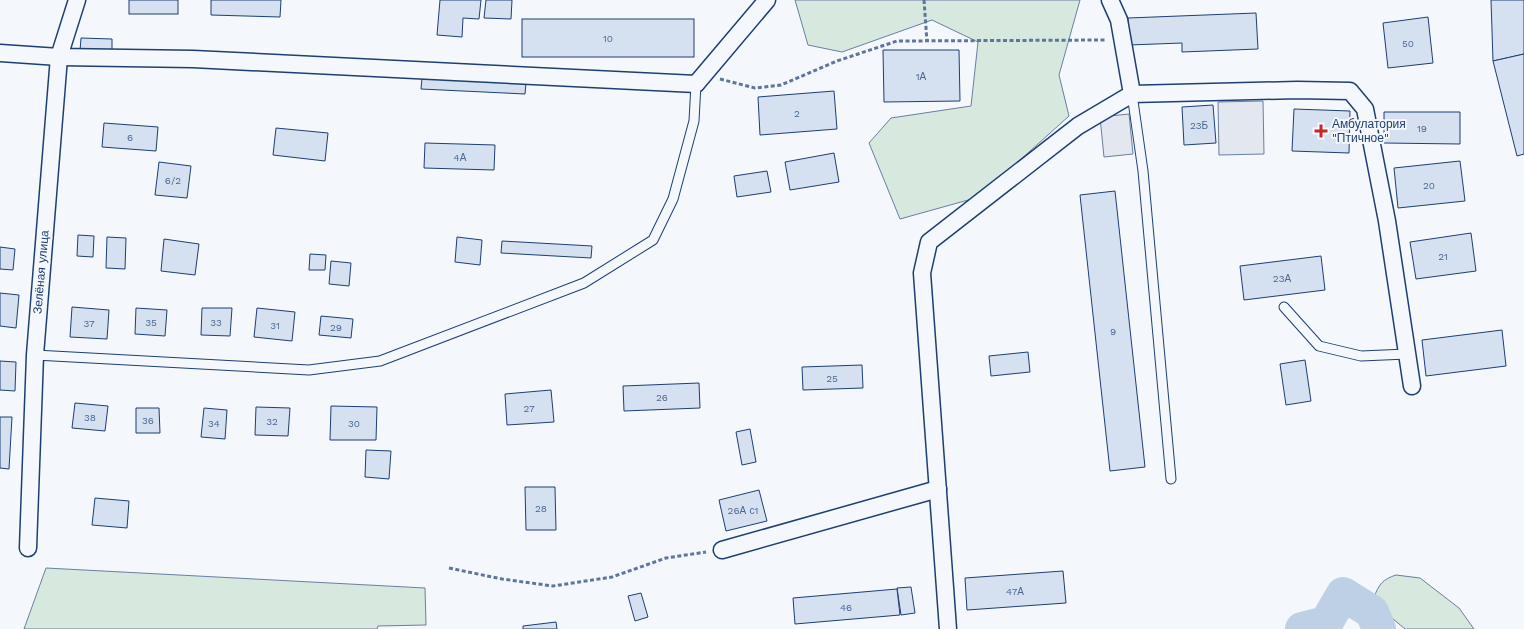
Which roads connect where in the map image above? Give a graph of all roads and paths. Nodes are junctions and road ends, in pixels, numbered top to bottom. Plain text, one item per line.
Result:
1 (77, 0) edge
2 (767, 0) edge
3 (924, 0) edge
4 (1110, 0) edge
5 (1122, 40) junction
6 (927, 42) junction
7 (0, 53) edge
8 (59, 57) junction
9 (700, 80) junction
10 (1132, 94) junction
11 (1284, 307) dead end
12 (1407, 354) junction
13 (35, 355) junction
14 (1412, 386) dead end
15 (1171, 478) dead end
16 (938, 489) junction
17 (28, 548) dead end
18 (722, 550) joint
19 (449, 568) dead end
20 (948, 629) edge

1 - 8 street, Зелёная улица
2 - 9 street
3 - 6 path
4 - 5 street
5 - 6 path
5 - 10 street
6 - 9 path
7 - 8 street
8 - 9 street
8 - 13 street, Зелёная улица
9 - 13 lane
10 - 12 street
10 - 15 lane
10 - 16 street
11 - 12 lane
12 - 14 street
13 - 17 street, Зелёная улица
16 - 18 street
16 - 20 street
18 - 19 path

